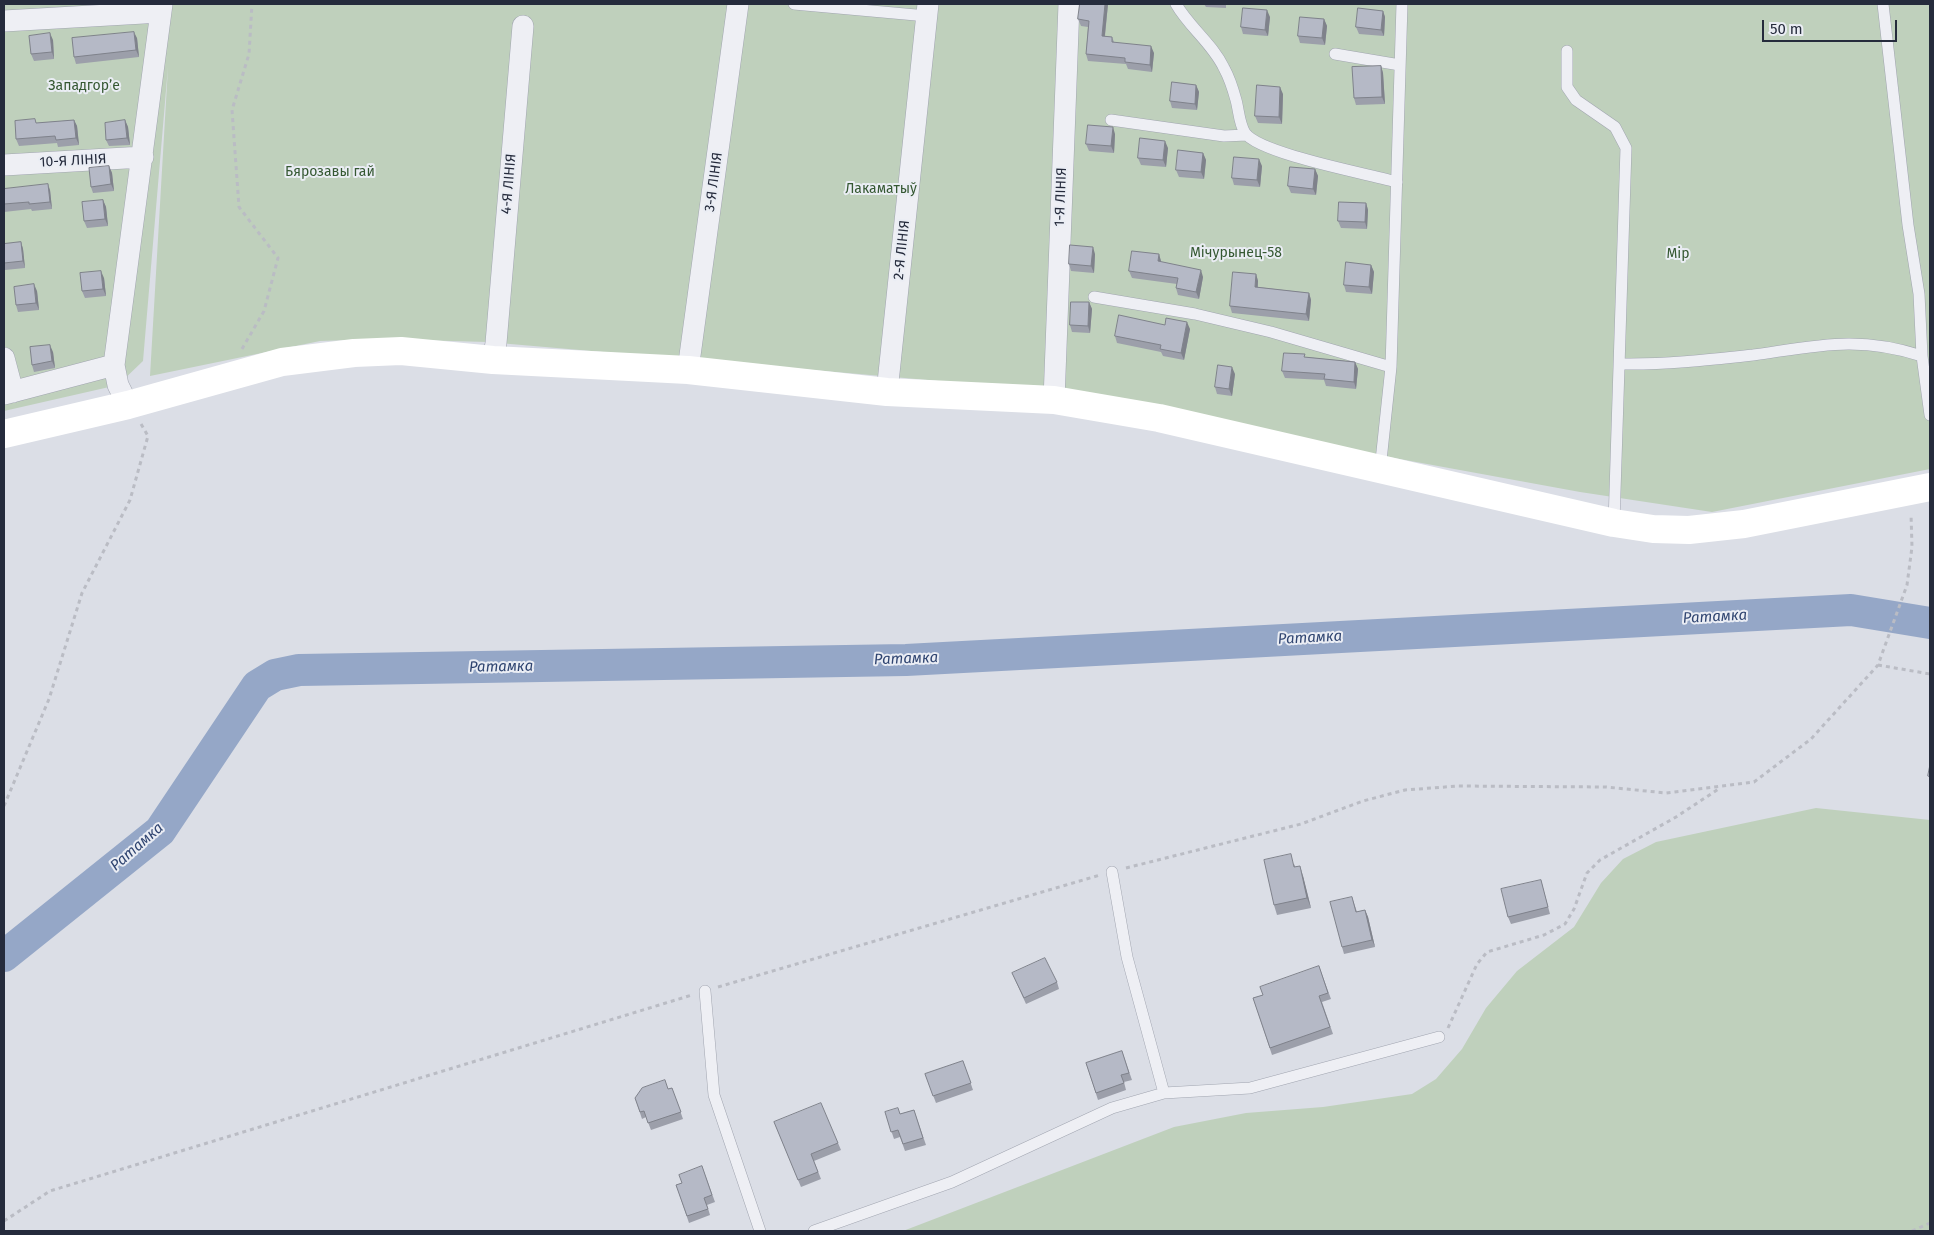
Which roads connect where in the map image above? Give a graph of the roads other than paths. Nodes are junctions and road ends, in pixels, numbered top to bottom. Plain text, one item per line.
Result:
1 (738, 4) edge
2 (794, 4) edge
3 (1069, 4) edge
4 (1176, 4) edge
5 (1402, 4) edge
6 (1883, 4) edge
7 (161, 8) edge
8 (928, 10) edge
9 (4, 21) edge
10 (523, 26) dead end
11 (1567, 51) dead end
12 (1335, 54) dead end
13 (1400, 65) junction
14 (1111, 120) dead end
15 (1247, 135) junction
16 (143, 157) junction
17 (4, 165) edge
18 (1397, 182) junction
19 (1094, 297) dead end
20 (494, 352) junction
21 (1922, 356) junction
22 (4, 358) edge
23 (1619, 364) junction
24 (114, 365) junction
25 (690, 365) junction
26 (1391, 367) junction
27 (888, 384) junction
28 (9, 393) edge
29 (1053, 395) junction
30 (128, 405) junction
31 (1930, 415) edge
32 (4, 434) edge
33 (1380, 470) junction
34 (1919, 490) edge
35 (1614, 523) junction
36 (1112, 872) road end
37 (705, 991) road end
38 (1439, 1037) road end
39 (1164, 1093) junction
40 (760, 1231) edge
41 (814, 1231) edge

1 - 25 street, 3-Я ЛІНІЯ
2 - 8 lane
3 - 29 street, 1-Я ЛІНІЯ
4 - 15 lane
5 - 13 lane
6 - 21 lane
7 - 9 street
7 - 16 street
8 - 27 street, 2-Я ЛІНІЯ
10 - 20 street, 4-Я ЛІНІЯ
11 - 23 lane
12 - 13 lane
13 - 18 lane
14 - 15 lane
15 - 18 lane
16 - 17 street, 10-Я ЛІНІЯ
16 - 24 street
18 - 26 lane
19 - 26 lane
20 - 25 street
20 - 30 street
21 - 23 lane
21 - 31 lane
22 - 28 street
23 - 35 lane
24 - 28 street
24 - 30 street
25 - 27 street
26 - 33 lane
27 - 29 street
29 - 33 street
30 - 32 street
33 - 35 street
34 - 35 street
36 - 39 lane
37 - 40 lane
38 - 39 lane
39 - 41 lane

